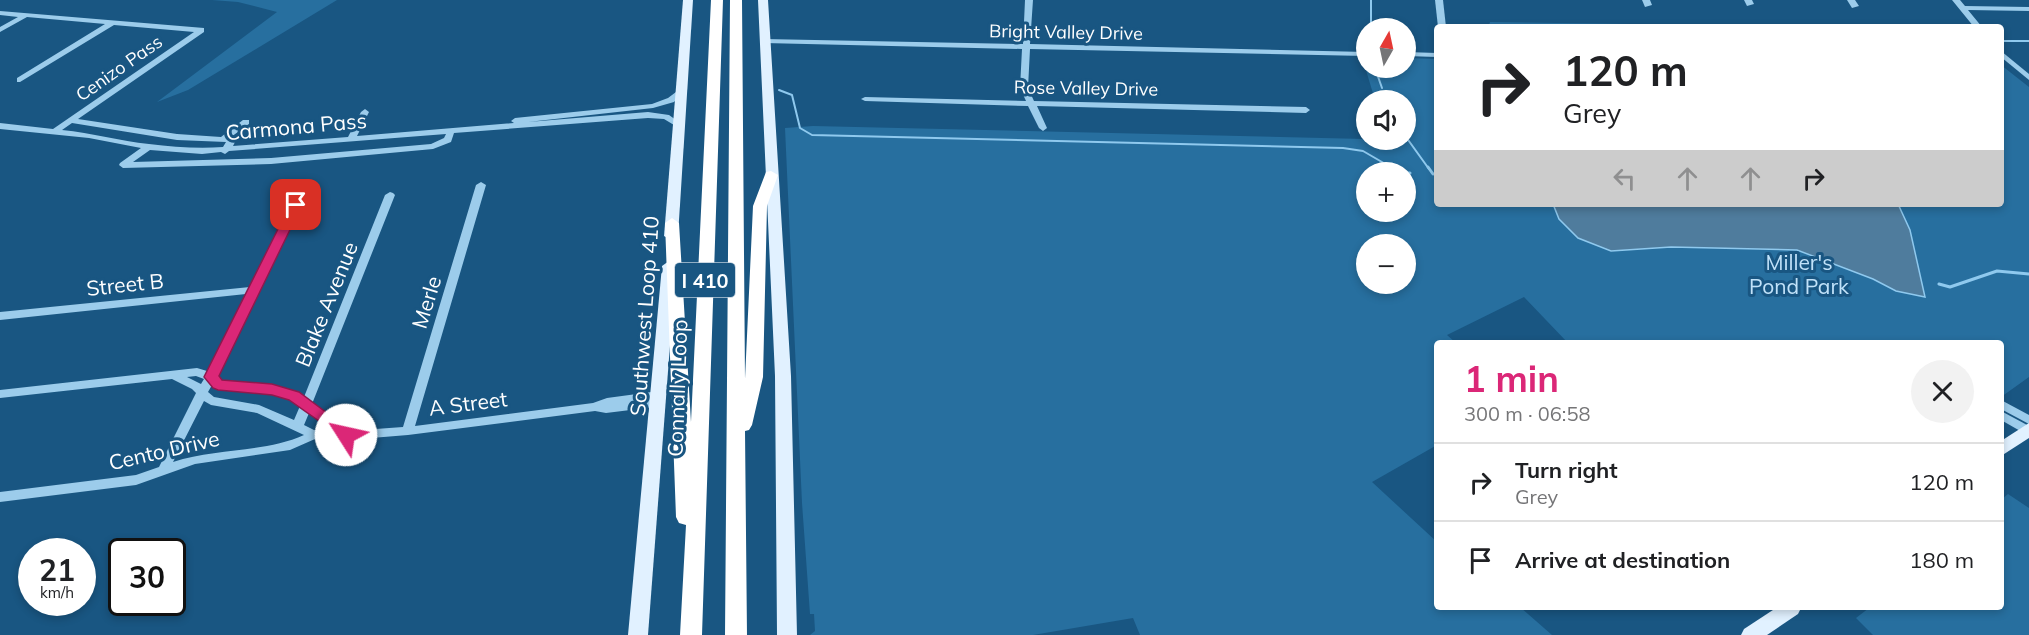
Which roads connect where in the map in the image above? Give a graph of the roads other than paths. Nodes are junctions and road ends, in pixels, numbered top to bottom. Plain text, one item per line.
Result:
1 (688, 0) edge
2 (717, 0) edge
3 (736, 0) edge
4 (763, 0) edge
5 (1029, 0) edge
6 (1438, 0) edge
7 (1956, 0) edge
8 (1962, 8) junction
9 (2029, 9) edge
10 (0, 13) edge
11 (26, 15) junction
12 (112, 22) junction
13 (1442, 24) edge
14 (1975, 24) edge
15 (0, 30) edge
16 (764, 41) junction
17 (1026, 46) junction
18 (1356, 54) edge
19 (1416, 54) edge
20 (1434, 55) edge
21 (2004, 56) edge
22 (2029, 78) edge
23 (20, 80) dead end
24 (680, 91) junction
25 (865, 99) dead end
26 (1030, 103) junction
27 (1306, 110) dead end
28 (365, 111) dead end
29 (586, 117) junction
30 (71, 120) junction
31 (246, 122) dead end
32 (679, 125) junction
33 (0, 126) edge
34 (1043, 128) dead end
35 (448, 130) junction
36 (55, 131) junction
37 (225, 138) junction
38 (351, 140) junction
39 (148, 147) junction
40 (225, 151) junction
41 (771, 176) junction
42 (481, 185) dead end
43 (390, 195) dead end
44 (296, 205) dead end
45 (672, 223) junction
46 (253, 290) junction
47 (0, 316) edge
48 (174, 375) junction
49 (211, 377) junction
50 (0, 394) edge
51 (202, 394) junction
52 (659, 399) junction
53 (307, 405) junction
54 (2004, 407) edge
55 (2004, 416) edge
56 (332, 424) junction
57 (297, 428) junction
58 (2028, 428) edge
59 (408, 431) junction
60 (315, 435) junction
61 (346, 435) junction
62 (2004, 448) edge
63 (736, 452) junction
64 (163, 471) junction
65 (0, 497) edge
66 (694, 559) junction
67 (1788, 610) edge
68 (638, 635) edge
69 (691, 635) edge
70 (736, 635) edge
71 (787, 635) edge
72 (1751, 635) edge

1 - 24 main road, Southwest Loop 410
2 - 66 highway, Connally Loop / I 410
3 - 63 highway, I 410
4 - 16 main road
5 - 17 street
6 - 13 street
7 - 8 street
8 - 9 street
8 - 14 street
10 - 11 street
11 - 12 street
11 - 15 street
12 - 23 street
12 - 30 street, Cenizo Pass
16 - 17 street, Bright Valley Drive
16 - 41 main road
17 - 18 street, Bright Valley Drive
17 - 26 street
19 - 20 street
21 - 22 street
24 - 29 street, Carmona Pass
24 - 32 main road, Southwest Loop 410
25 - 26 street, Rose Valley Drive
26 - 27 street, Rose Valley Drive
26 - 34 street
28 - 38 street
29 - 32 street, Carmona Pass
29 - 35 street, Carmona Pass
30 - 36 street, Cenizo Pass
30 - 37 street
31 - 37 street
32 - 45 main road, Southwest Loop 410
33 - 36 street, Carmona Pass
35 - 38 street, Carmona Pass
35 - 39 street
36 - 39 street, Carmona Pass
37 - 40 street
38 - 40 street, Carmona Pass
39 - 40 street, Carmona Pass
41 - 63 highway
41 - 71 main road
42 - 59 street, Merle
43 - 53 street, Blake Avenue
44 - 46 street
45 - 52 main road, Southwest Loop 410
45 - 66 highway
46 - 47 street, Street B
46 - 49 street
48 - 49 street
48 - 50 street
48 - 51 street, A Street
49 - 51 street
49 - 53 street
51 - 57 street, A Street
51 - 64 street
52 - 59 street, A Street
52 - 68 main road, Southwest Loop 410
53 - 56 street
53 - 57 street, Blake Avenue
54 - 58 street
55 - 58 street
56 - 60 street, Cento Drive
56 - 61 street
57 - 60 street, A Street
58 - 62 main road
59 - 61 street, A Street
60 - 61 street, A Street
60 - 64 street, Cento Drive
63 - 70 highway, I 410
64 - 65 street, Cento Drive
66 - 69 highway, Connally Loop / I 410
67 - 72 main road

